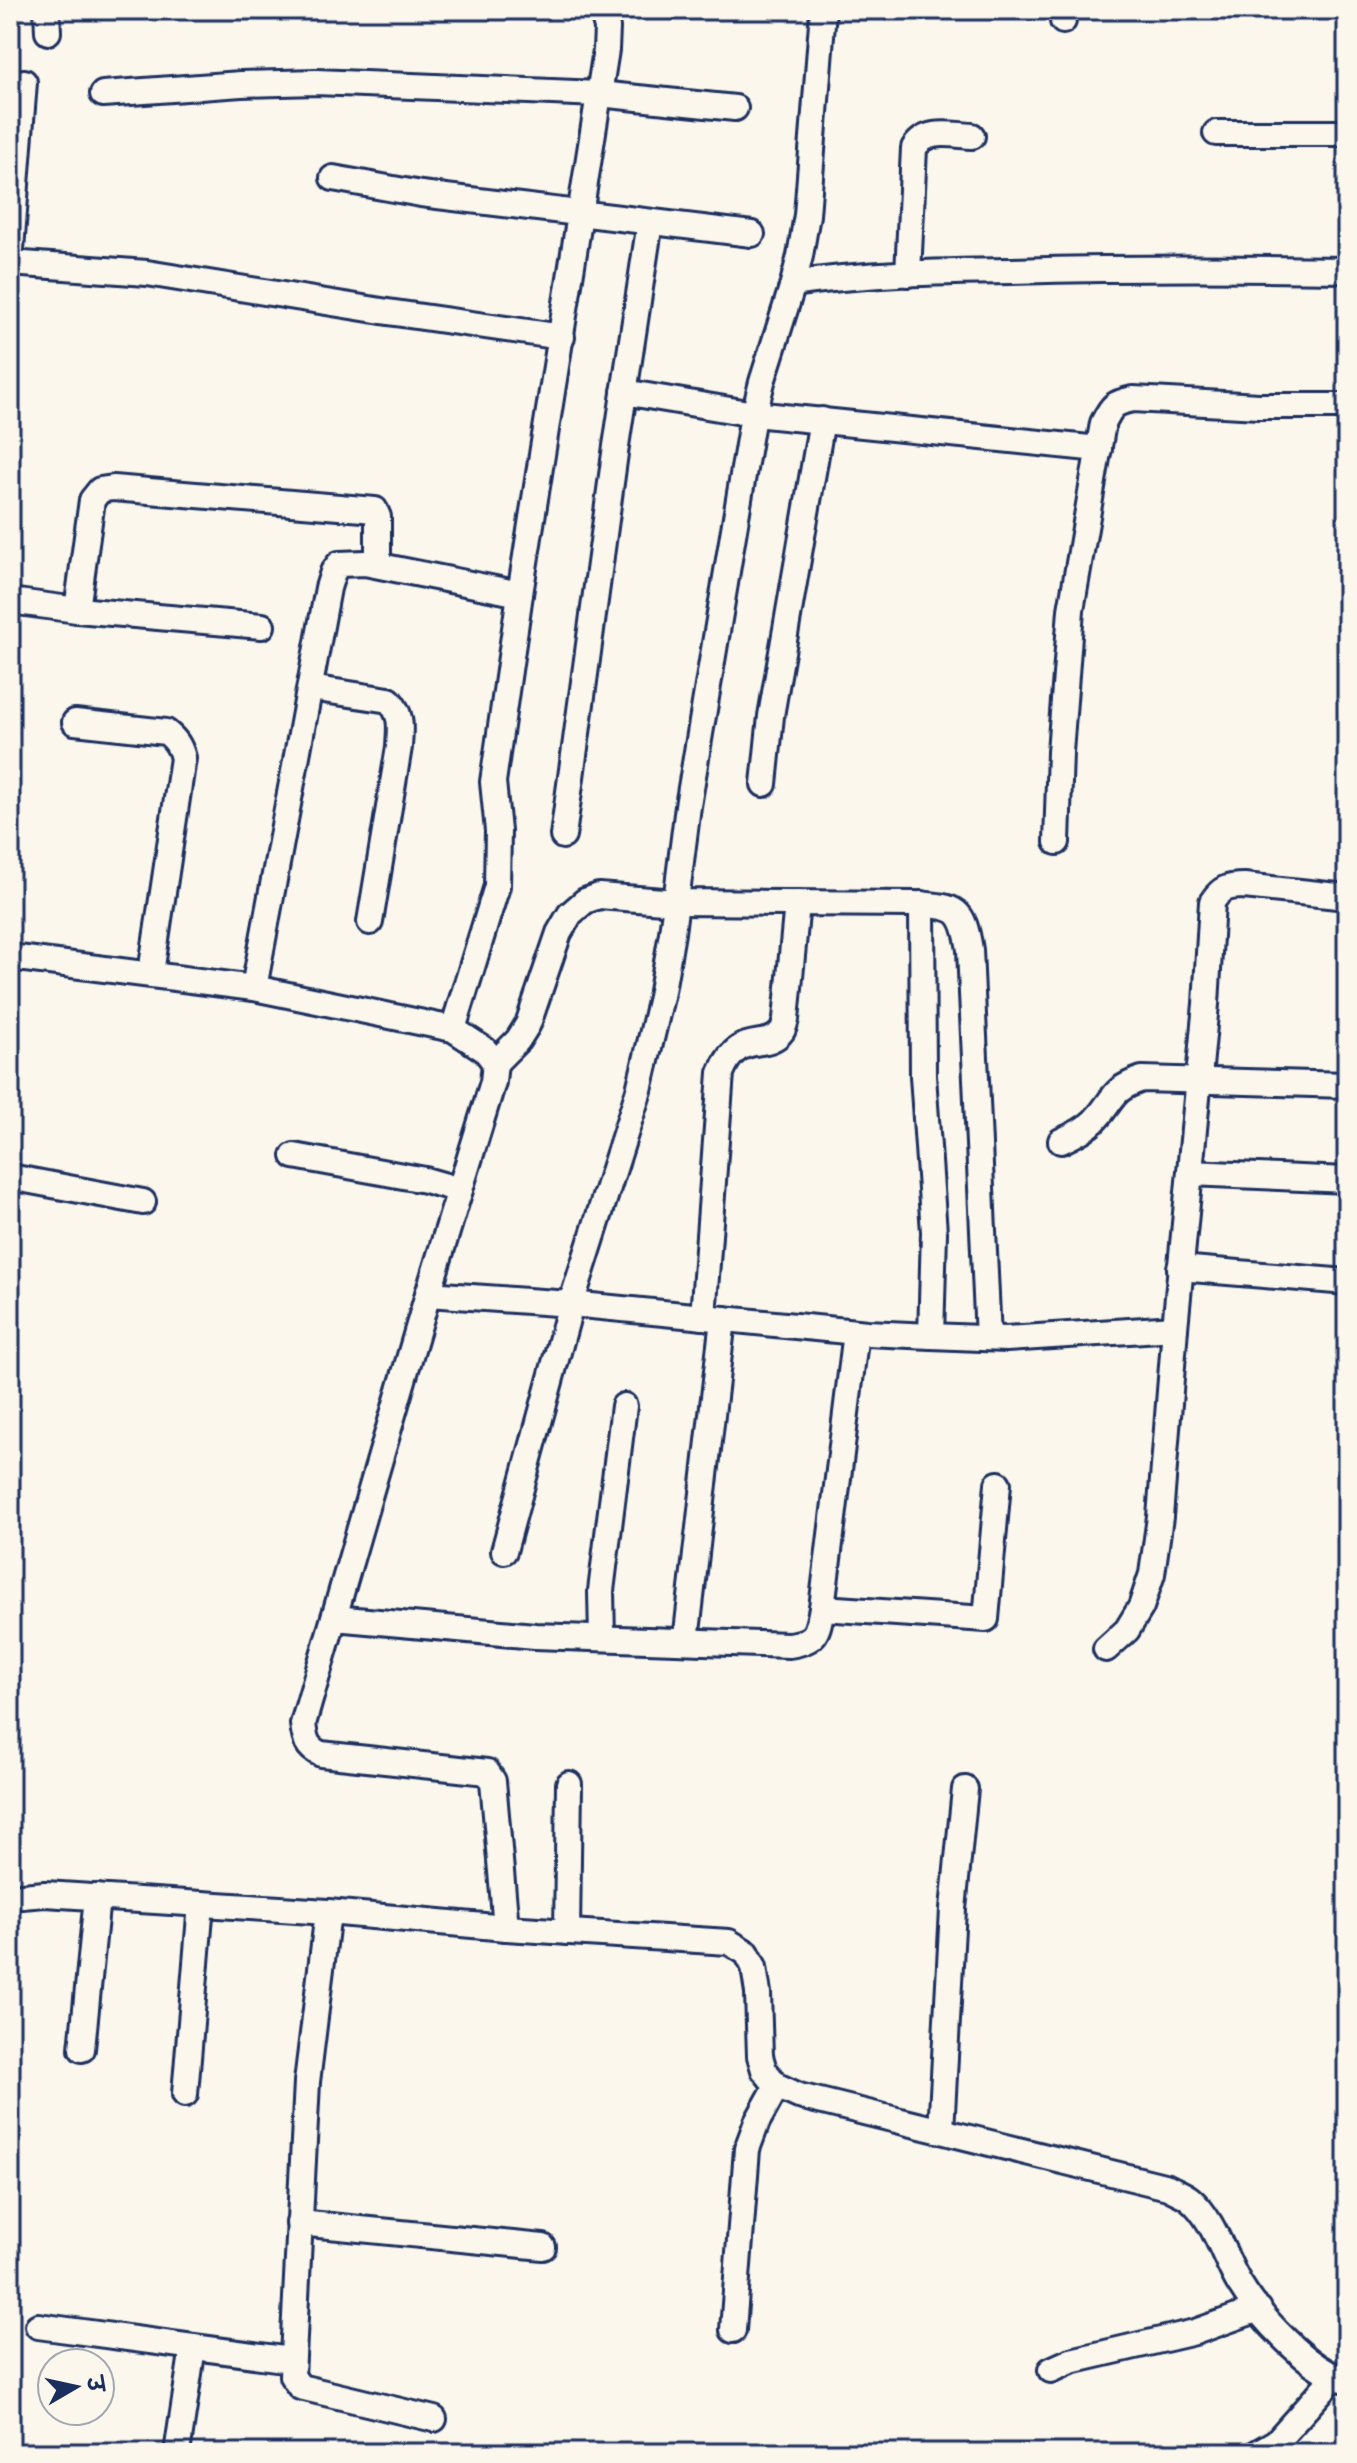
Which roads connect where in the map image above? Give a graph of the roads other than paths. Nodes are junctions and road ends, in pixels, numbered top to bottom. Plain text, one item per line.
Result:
1 (602, 10) edge
2 (823, 10) edge
3 (24, 82) dead end
4 (103, 94) dead end
5 (599, 94) junction
6 (735, 108) dead end
7 (1216, 133) dead end
8 (1347, 133) edge
9 (972, 136) dead end
10 (333, 178) dead end
11 (580, 214) junction
12 (650, 222) junction
13 (752, 234) dead end
14 (10, 263) edge
15 (1347, 270) edge
16 (908, 274) junction
17 (793, 284) junction
18 (562, 337) junction
19 (624, 392) junction
20 (1347, 406) edge
21 (754, 414) junction
22 (822, 420) junction
23 (1099, 449) junction
24 (378, 565) junction
25 (520, 594) junction
26 (10, 601) edge
27 (77, 610) junction
28 (262, 626) dead end
29 (310, 688) junction
30 (75, 722) dead end
31 (764, 784) dead end
32 (563, 836) dead end
33 (1057, 842) dead end
34 (1347, 897) edge
35 (676, 902) junction
36 (797, 903) junction
37 (922, 904) junction
38 (370, 922) dead end
39 (10, 957) edge
40 (151, 973) junction
41 (254, 988) junction
42 (453, 1029) junction
43 (495, 1063) junction
44 (1199, 1079) junction
45 (1347, 1085) edge
46 (1061, 1141) dead end
47 (294, 1156) dead end
48 (1190, 1173) junction
49 (10, 1177) edge
50 (1347, 1180) edge
51 (460, 1190) junction
52 (143, 1202) dead end
53 (1180, 1268) junction
54 (1347, 1282) edge
55 (428, 1294) junction
56 (571, 1304) junction
57 (713, 1318) junction
58 (1175, 1328) junction
59 (856, 1332) junction
60 (931, 1336) junction
61 (988, 1338) junction
62 (624, 1406) dead end
63 (998, 1484) dead end
64 (504, 1551) dead end
65 (822, 1608) junction
66 (334, 1618) junction
67 (602, 1638) junction
68 (686, 1641) junction
69 (1106, 1649) dead end
70 (569, 1784) dead end
71 (965, 1789) dead end
72 (10, 1897) edge
73 (97, 1897) junction
74 (201, 1904) junction
75 (328, 1912) junction
76 (506, 1928) junction
77 (567, 1932) junction
78 (82, 2049) dead end
79 (777, 2086) junction
80 (185, 2094) dead end
81 (941, 2131) junction
82 (299, 2223) junction
83 (543, 2247) dead end
84 (1259, 2309) junction
85 (38, 2326) dead end
86 (733, 2330) dead end
87 (193, 2347) junction
88 (291, 2360) junction
89 (1051, 2370) dead end
90 (1340, 2379) edge
91 (434, 2419) dead end
92 (177, 2453) edge
93 (1257, 2453) edge

1 - 5 street
2 - 17 street
3 - 14 street
4 - 5 street
5 - 6 street
5 - 11 street
7 - 8 street
9 - 16 street
10 - 11 street
11 - 12 street
11 - 18 street
12 - 13 street
12 - 19 street
14 - 18 street
15 - 16 street
16 - 17 street
17 - 21 street
18 - 25 street
19 - 21 street
19 - 32 street
20 - 23 street
21 - 22 street
21 - 35 street
22 - 23 street
22 - 31 street
23 - 33 street
24 - 25 street
24 - 27 street
24 - 29 street
25 - 42 street
26 - 27 street
27 - 28 street
29 - 38 street
29 - 41 street
30 - 40 street
34 - 44 street
35 - 36 street
35 - 43 street
35 - 56 street
36 - 37 street
36 - 57 street
37 - 60 street
37 - 61 street
39 - 40 street
40 - 41 street
41 - 42 street
42 - 43 street
43 - 51 street
44 - 45 street
44 - 46 street
44 - 48 street
47 - 51 street
48 - 50 street
48 - 53 street
49 - 52 street
51 - 55 street
53 - 54 street
53 - 58 street
55 - 56 street
55 - 66 street
56 - 57 street
56 - 64 street
57 - 59 street
57 - 68 street
58 - 61 street
58 - 69 street
59 - 60 street
59 - 65 street
60 - 61 street
62 - 67 street
63 - 65 street
65 - 68 street
66 - 67 street
66 - 76 street
67 - 68 street
70 - 77 street
71 - 81 street
72 - 73 street
73 - 74 street
73 - 78 street
74 - 75 street
74 - 80 street
75 - 76 street
75 - 82 street
76 - 77 street
77 - 79 street
79 - 81 street
79 - 86 street
81 - 84 street
82 - 83 street
82 - 88 street
84 - 89 street
84 - 90 street
85 - 87 street
87 - 88 street
87 - 92 street
88 - 91 street
90 - 93 street

